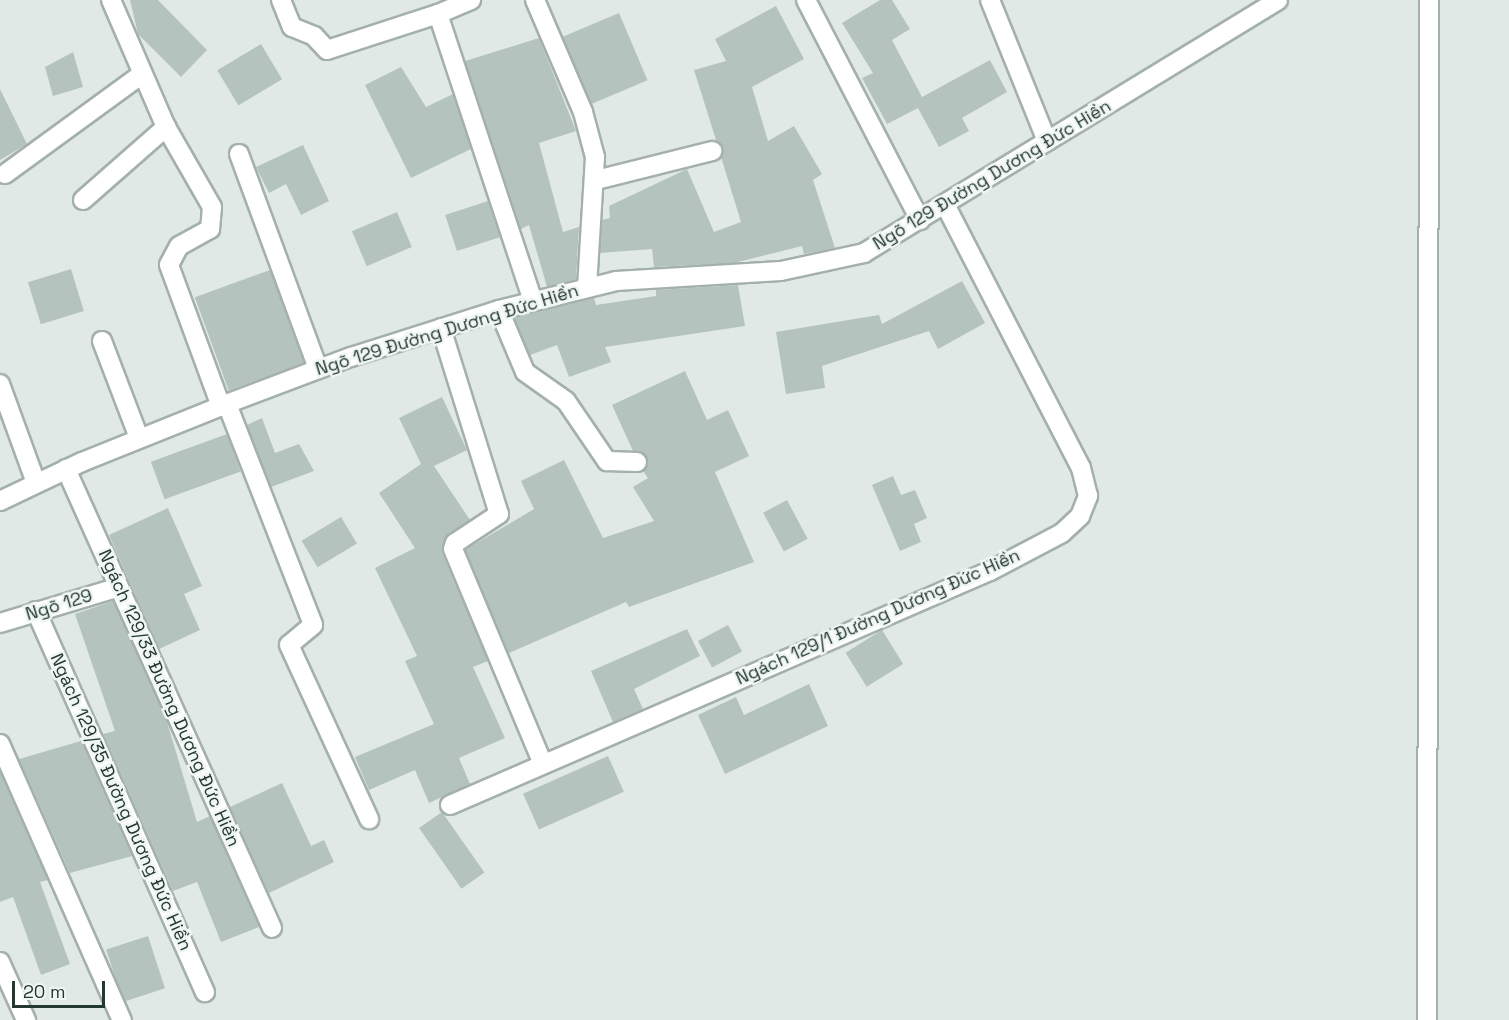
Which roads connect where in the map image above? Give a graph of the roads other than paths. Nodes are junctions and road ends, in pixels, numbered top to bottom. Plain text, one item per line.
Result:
1 (111, 0) edge
2 (281, 0) edge
3 (471, 0) edge
4 (535, 0) edge
5 (806, 0) edge
6 (990, 0) edge
7 (1278, 0) edge
8 (1429, 0) edge
9 (438, 14) junction
10 (141, 75) junction
11 (166, 126) junction
12 (1047, 141) junction
13 (712, 151) dead end
14 (239, 154) dead end
15 (5, 174) dead end
16 (596, 180) junction
17 (83, 200) dead end
18 (945, 205) junction
19 (920, 220) junction
20 (587, 287) junction
21 (533, 301) junction
22 (499, 310) junction
23 (441, 328) junction
24 (102, 340) dead end
25 (318, 369) junction
26 (0, 384) edge
27 (224, 405) junction
28 (139, 438) junction
29 (637, 462) dead end
30 (66, 469) junction
31 (36, 483) junction
32 (0, 501) edge
33 (119, 587) junction
34 (36, 611) junction
35 (0, 623) edge
36 (0, 744) edge
37 (542, 762) junction
38 (450, 805) dead end
39 (369, 819) dead end
40 (272, 928) dead end
41 (0, 962) edge
42 (205, 992) dead end
43 (26, 1020) edge
44 (123, 1020) edge
45 (1427, 1020) edge

1 - 10 street
2 - 9 street
3 - 9 street
4 - 16 street
5 - 19 street
6 - 12 street
7 - 12 street, Ngõ 129 Đường Dương Đức Hiền
8 - 45 street
9 - 21 street
10 - 11 street
10 - 15 street
11 - 17 street
11 - 27 street
12 - 18 street, Ngõ 129 Đường Dương Đức Hiền
13 - 16 street
14 - 25 street
16 - 20 street
18 - 19 street, Ngõ 129 Đường Dương Đức Hiền
18 - 37 street, Ngách 129/1 Đường Dương Đức Hiền
19 - 20 street, Ngõ 129 Đường Dương Đức Hiền
20 - 21 street, Ngõ 129 Đường Dương Đức Hiền
21 - 22 street, Ngõ 129 Đường Dương Đức Hiền
22 - 23 street, Ngõ 129 Đường Dương Đức Hiền
22 - 29 street
23 - 25 street, Ngõ 129 Đường Dương Đức Hiền
23 - 37 street
24 - 28 street
25 - 27 street, Ngõ 129 Đường Dương Đức Hiền
26 - 31 street
27 - 28 street, Ngõ 129 Đường Dương Đức Hiền
27 - 39 street
28 - 30 street, Ngõ 129 Đường Dương Đức Hiền
30 - 31 street, Ngõ 129 Đường Dương Đức Hiền
30 - 33 street, Ngách 129/33 Đường Dương Đức Hiền
31 - 32 street, Ngõ 129 Đường Dương Đức Hiền
33 - 34 street, Ngõ 129
33 - 40 street, Ngách 129/33 Đường Dương Đức Hiền
34 - 35 street, Ngõ 129
34 - 42 street, Ngách 129/35 Đường Dương Đức Hiền
36 - 44 street
37 - 38 street, Ngách 129/1 Đường Dương Đức Hiền
41 - 43 street

